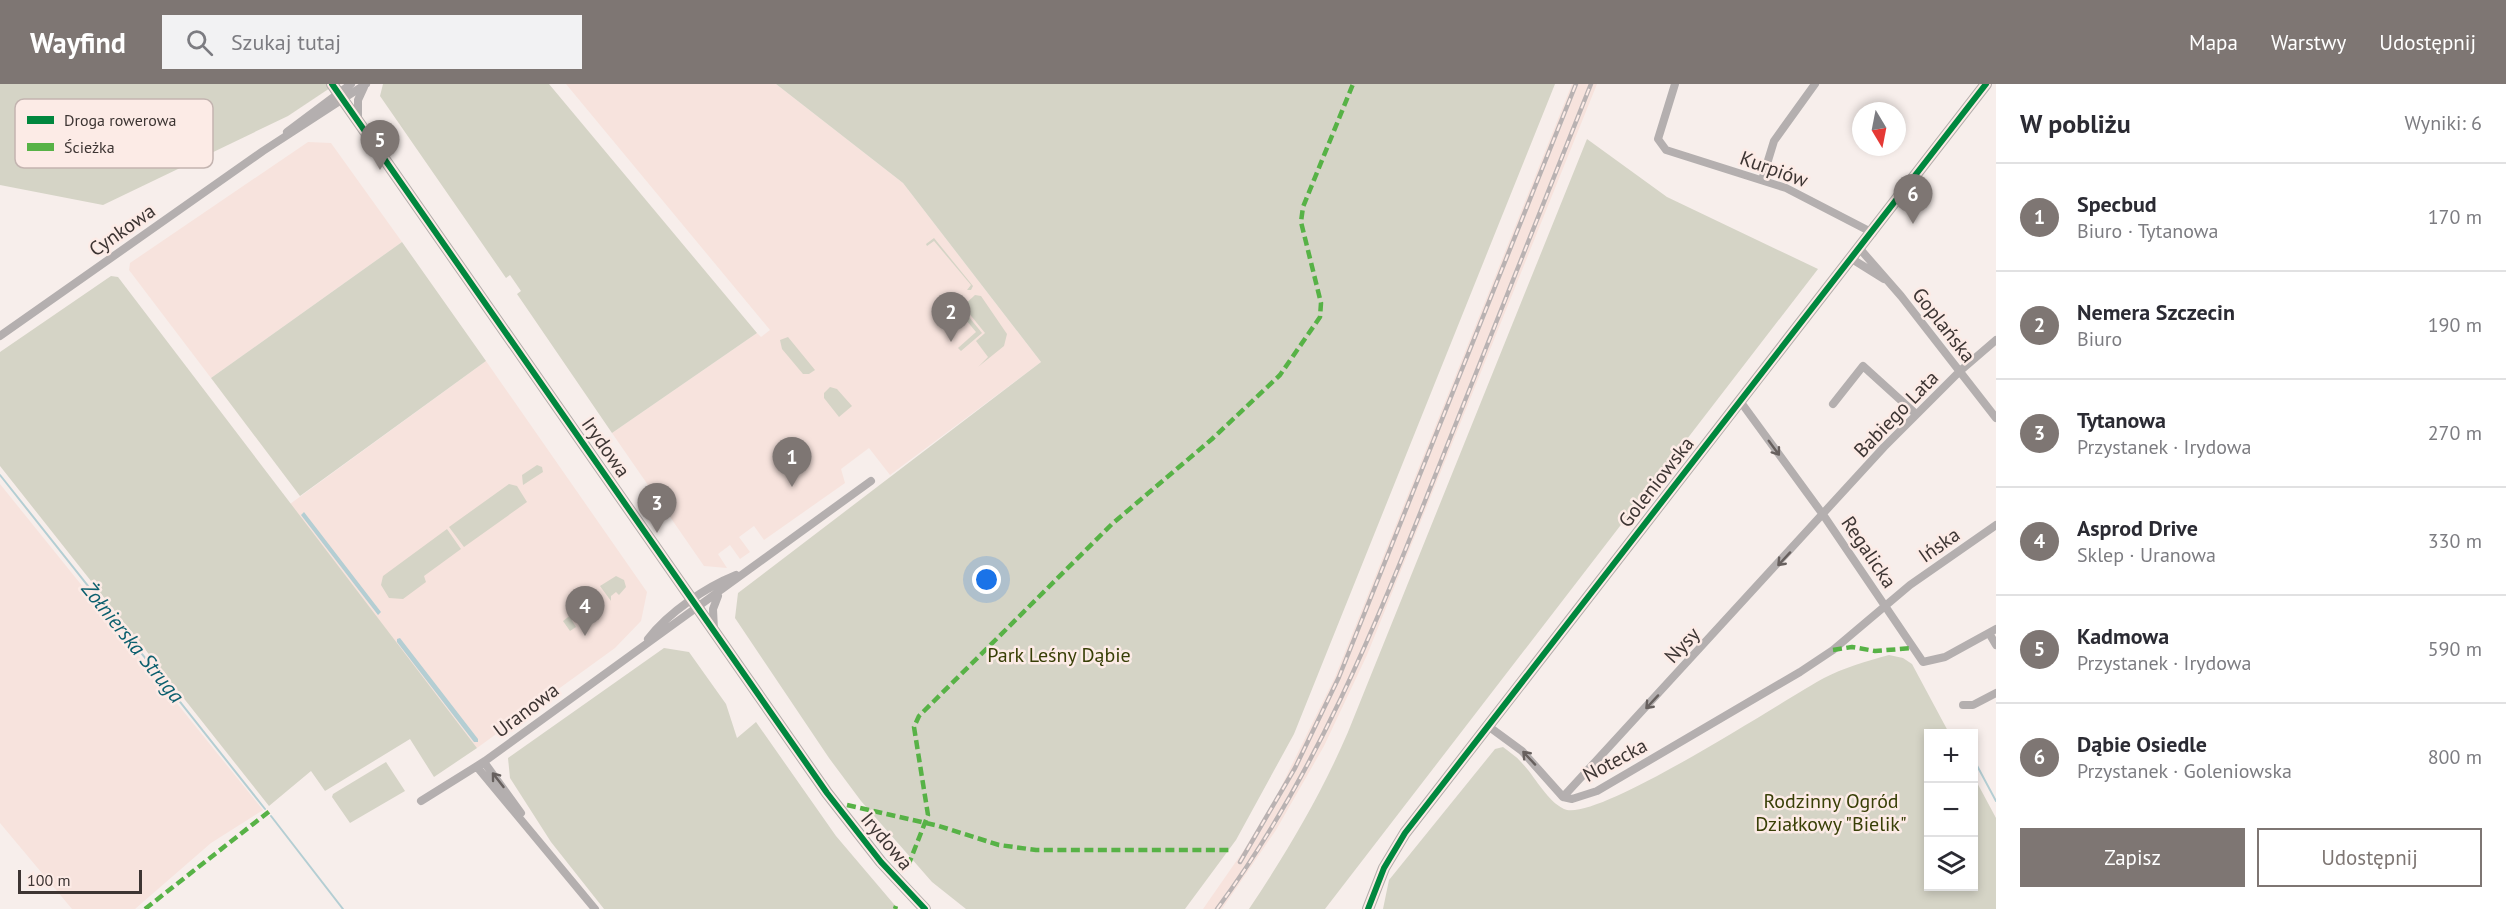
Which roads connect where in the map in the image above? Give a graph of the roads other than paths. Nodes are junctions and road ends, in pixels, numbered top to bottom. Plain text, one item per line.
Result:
1 (351, 84) edge
2 (366, 84) edge
3 (1676, 84) edge
4 (1815, 84) edge
5 (1986, 84) edge
6 (338, 92) edge
7 (358, 121) junction
8 (1762, 180) junction
9 (1874, 232) junction
10 (1860, 249) junction
11 (1852, 260) junction
12 (1887, 281) junction
13 (0, 336) edge
14 (1996, 340) edge
15 (1960, 371) junction
16 (1740, 401) junction
17 (1833, 404) dead end
18 (1916, 414) junction
19 (1996, 418) edge
20 (871, 481) dead end
21 (1824, 516) junction
22 (1996, 525) edge
23 (741, 573) junction
24 (722, 591) junction
25 (696, 604) junction
26 (1885, 605) junction
27 (714, 630) junction
28 (1992, 631) edge
29 (1996, 645) edge
30 (1996, 693) edge
31 (1963, 705) dead end
32 (1738, 708) joint
33 (1488, 726) junction
34 (481, 764) junction
35 (1563, 797) junction
36 (421, 801) dead end
37 (595, 909) edge
38 (925, 909) edge
39 (1368, 909) edge

1 - 6 street
2 - 6 street
2 - 7 street
3 - 8 street, Kurpiów
4 - 8 street
5 - 9 street, Goleniowska
6 - 7 street, Irydowa
6 - 13 street, Cynkowa
7 - 25 street, Irydowa
8 - 9 street, Kurpiów
9 - 10 street, Goleniowska
10 - 11 street, Goleniowska
10 - 12 street, Goplańska
11 - 12 street, Goplańska
11 - 16 street, Goleniowska
12 - 15 street, Goplańska
14 - 15 street, Babiego Lata
15 - 18 street, Babiego Lata
15 - 19 street, Goplańska
16 -> 21 street, Regalicka
16 - 33 street, Goleniowska
17 - 18 street
18 - 21 street, Babiego Lata
20 - 23 street
21 - 26 street, Regalicka
21 -> 35 street, Nysy
22 - 26 street, Ińska
23 - 24 street
23 - 25 street
24 - 25 street
24 - 27 street
25 - 27 street, Irydowa
25 - 34 street, Uranowa
26 - 28 street
26 - 32 street, Regalicka
27 - 38 street, Irydowa
28 - 29 street
30 - 31 street
32 - 35 street, Notecka
35 -> 33 street, Notecka
33 - 39 street, Goleniowska
34 - 36 street, Uranowa
34 - 37 street

